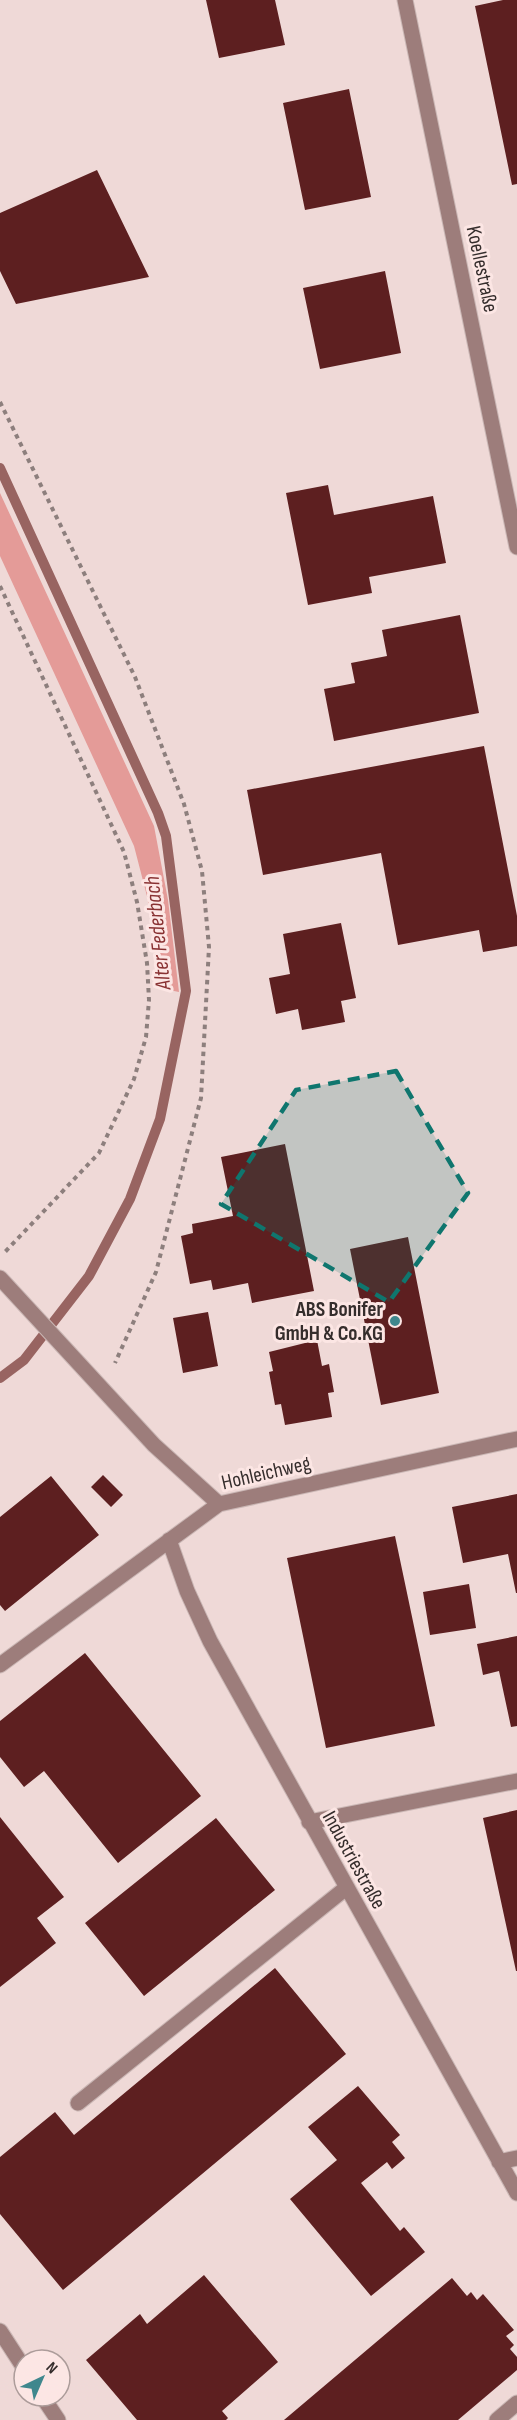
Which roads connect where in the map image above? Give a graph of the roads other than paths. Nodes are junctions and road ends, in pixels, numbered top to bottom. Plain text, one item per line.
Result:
1 (405, 0) edge
2 (517, 547) edge
3 (4, 1283) edge
4 (517, 1440) edge
5 (219, 1504) junction
6 (169, 1540) junction
7 (0, 1665) edge
8 (517, 1781) edge
9 (309, 1822) junction
10 (346, 1888) junction
11 (78, 2103) dead end
12 (517, 2158) edge
13 (499, 2162) junction
14 (517, 2193) edge
15 (0, 2331) edge
16 (12, 2350) edge
17 (517, 2403) edge
18 (497, 2420) edge

1 - 2 street, Koellestraße
3 - 5 street
4 - 5 street, Hohleichweg
5 - 6 street, Hohleichweg
6 - 7 street, Hohleichweg
6 - 9 street, Industriestraße
8 - 9 street
9 - 10 street, Industriestraße
10 - 11 street
10 - 13 street, Industriestraße
12 - 13 street
13 - 14 street, Industriestraße
15 - 16 street
17 - 18 street

